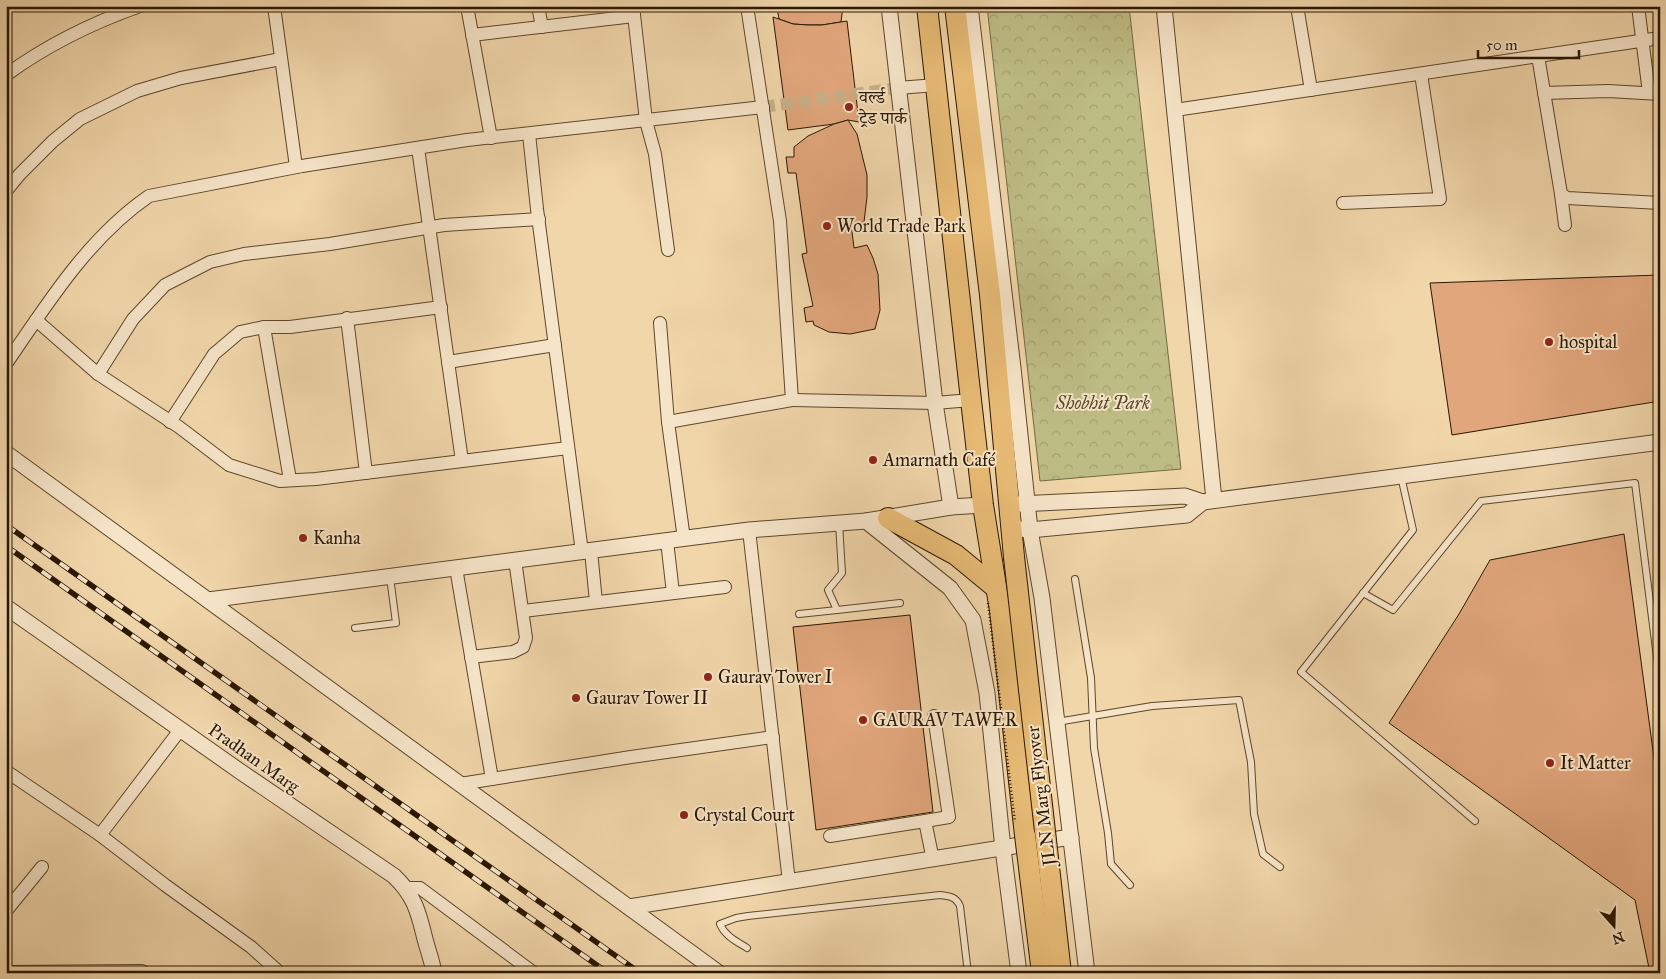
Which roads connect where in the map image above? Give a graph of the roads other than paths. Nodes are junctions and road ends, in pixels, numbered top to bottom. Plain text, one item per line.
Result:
1 (140, 6) edge
2 (274, 6) edge
3 (467, 6) edge
4 (538, 6) edge
5 (747, 6) edge
6 (889, 6) edge
7 (927, 6) edge
8 (955, 6) edge
9 (970, 6) edge
10 (1164, 6) edge
11 (1297, 6) edge
12 (1638, 6) edge
13 (633, 11) edge
14 (542, 27) junction
15 (472, 35) junction
16 (1660, 38) edge
17 (1643, 40) junction
18 (1538, 56) junction
19 (281, 59) junction
20 (1421, 74) junction
21 (6, 75) edge
22 (936, 85) junction
23 (898, 88) junction
24 (1311, 90) junction
25 (1544, 93) junction
26 (1654, 94) edge
27 (762, 107) junction
28 (1175, 110) junction
29 (646, 121) junction
30 (529, 134) junction
31 (491, 138) junction
32 (418, 148) junction
33 (296, 167) junction
34 (8, 186) edge
35 (1561, 194) junction
36 (1344, 203) dead end
37 (1660, 203) edge
38 (538, 219) junction
39 (1565, 225) dead end
40 (430, 227) junction
41 (668, 250) dead end
42 (441, 307) junction
43 (347, 318) junction
44 (36, 320) junction
45 (660, 323) dead end
46 (264, 327) junction
47 (555, 345) junction
48 (448, 362) junction
49 (6, 364) edge
50 (98, 374) junction
51 (792, 400) junction
52 (970, 400) junction
53 (934, 403) junction
54 (170, 422) junction
55 (668, 422) junction
56 (1660, 442) edge
57 (568, 448) junction
58 (6, 453) edge
59 (462, 461) junction
60 (366, 473) junction
61 (1401, 476) junction
62 (290, 480) junction
63 (1209, 501) junction
64 (1018, 504) junction
65 (983, 505) junction
66 (951, 507) junction
67 (888, 518) junction
68 (866, 521) junction
69 (839, 523) junction
70 (749, 530) junction
71 (1021, 530) junction
72 (684, 539) junction
73 (667, 541) junction
74 (586, 551) junction
75 (515, 560) junction
76 (456, 568) junction
77 (390, 576) junction
78 (1075, 579) dead end
79 (725, 587) dead end
80 (1363, 592) junction
81 (672, 593) junction
82 (208, 600) junction
83 (994, 601) junction
84 (596, 602) junction
85 (900, 603) dead end
86 (6, 607) edge
87 (838, 610) junction
88 (523, 611) junction
89 (799, 614) dead end
90 (355, 628) dead end
91 (471, 657) junction
92 (1660, 681) edge
93 (1093, 715) junction
94 (934, 716) dead end
95 (1057, 722) junction
96 (180, 730) junction
97 (773, 737) junction
98 (6, 770) edge
99 (492, 779) junction
100 (460, 784) junction
101 (1475, 821) dead end
102 (925, 822) junction
103 (100, 835) junction
104 (830, 836) dead end
105 (1071, 837) junction
106 (1003, 848) junction
107 (933, 860) junction
108 (42, 867) dead end
109 (1280, 868) dead end
110 (789, 882) junction
111 (1130, 885) dead end
112 (406, 888) junction
113 (629, 907) junction
114 (6, 911) edge
115 (747, 948) dead end
116 (6, 972) edge
117 (145, 973) edge
118 (280, 973) edge
119 (434, 973) edge
120 (534, 973) edge
121 (719, 973) edge
122 (968, 973) edge
123 (1019, 973) edge
124 (1042, 973) edge
125 (1061, 973) edge
126 (1087, 973) edge

1 - 21 street
2 - 19 street
3 - 15 street
4 - 14 street
5 - 27 street
6 - 23 street
7 - 22 main road, JLN Marg Flyover
8 - 64 main road, JLN Marg Flyover
9 - 64 street
10 - 28 street
11 - 24 street
12 - 17 street
13 - 14 street
13 - 29 street
14 - 15 street
15 - 31 street
16 - 17 street
17 - 18 street
17 - 26 street
18 - 20 street
18 - 25 street
19 - 33 street
19 - 34 street
20 - 24 street
20 - 36 street
22 - 23 street
22 - 52 main road, JLN Marg Flyover
23 - 53 street
24 - 28 street
25 - 26 street
25 - 35 street
27 - 29 street
27 - 51 street
28 - 63 street
29 - 30 street
29 - 41 street
30 - 31 street
30 - 38 street
31 - 32 street
32 - 33 street
32 - 40 street
33 - 44 street
35 - 37 street
35 - 39 street
38 - 40 street
38 - 47 street
40 - 42 street
40 - 50 street
42 - 43 street
42 - 48 street
43 - 46 street
43 - 60 street
44 - 49 street
44 - 50 street
45 - 55 street
46 - 54 street
46 - 62 street
47 - 48 street
47 - 57 street
48 - 59 street
50 - 54 street
51 - 53 street
51 - 55 street
52 - 53 street
52 - 65 main road, JLN Marg Flyover
53 - 66 street
54 - 62 street
55 - 72 street
56 - 61 street
57 - 59 street
57 - 74 street
58 - 82 street
59 - 60 street
60 - 62 street
61 - 63 street
61 - 80 lane
63 - 64 street
63 - 71 street
64 - 71 main road, JLN Marg Flyover
65 - 66 street
65 - 83 main road, JLN Marg Flyover
66 - 67 street
67 - 68 street
67 - 83 main road
68 - 69 street
68 - 106 street
69 - 70 street
69 - 87 lane
70 - 72 street
70 - 97 street
71 - 95 street
71 - 125 main road, JLN Marg Flyover, bridge
72 - 73 street
73 - 74 street
73 - 81 street
74 - 75 street
74 - 84 street
75 - 76 street
75 - 88 street
76 - 77 street
76 - 91 street
77 - 82 street
77 - 90 lane
78 - 93 lane
79 - 81 street
80 - 92 lane
80 - 101 lane
81 - 84 street
82 - 100 street
83 - 124 main road, JLN Marg Flyover, bridge
84 - 88 street
85 - 87 lane
86 - 96 street, Pradhan Marg
87 - 89 lane
88 - 91 street
91 - 99 street
93 - 95 lane
93 - 109 lane
93 - 111 lane
94 - 102 street
95 - 105 street
96 - 103 street
96 - 112 street, Pradhan Marg
97 - 99 street
97 - 110 street
98 - 103 street
99 - 100 street
100 - 113 street
102 - 104 street
102 - 107 street
103 - 118 street
105 - 106 street
105 - 126 street
106 - 107 street
106 - 123 street
107 - 110 street
108 - 114 street
110 - 113 street
112 - 119 street, Pradhan Marg
112 - 120 street
113 - 121 street
115 - 122 lane
116 - 117 street

